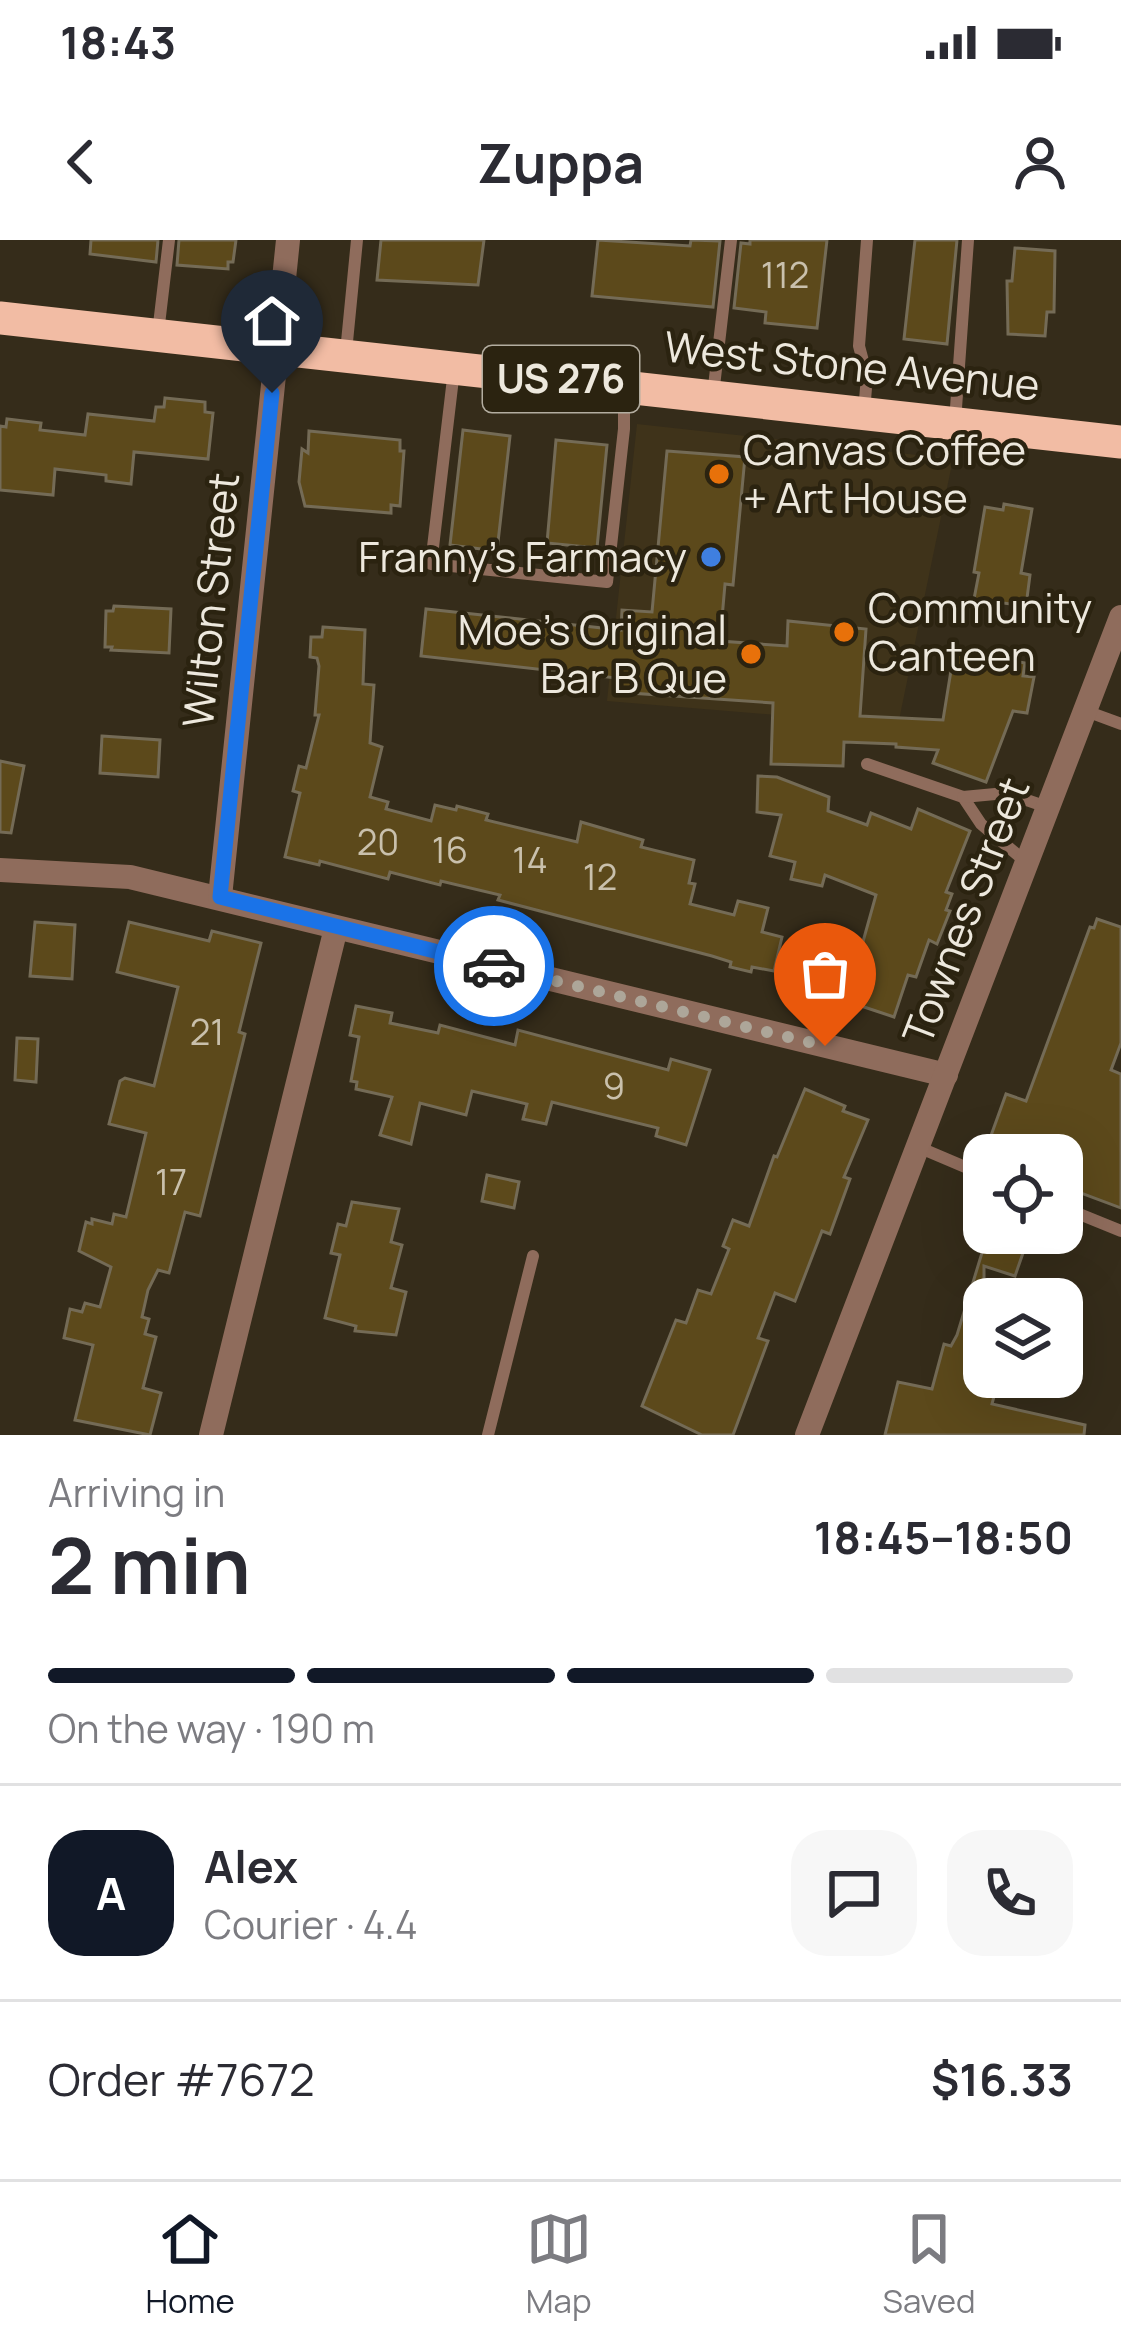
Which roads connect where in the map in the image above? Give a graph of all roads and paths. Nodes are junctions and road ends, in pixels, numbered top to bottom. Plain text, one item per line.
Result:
1 (169, 240) edge
2 (288, 240) edge
3 (357, 240) edge
4 (731, 240) edge
5 (867, 240) edge
6 (968, 240) edge
7 (0, 318) edge
8 (158, 334) junction
9 (277, 347) junction
10 (346, 355) junction
11 (454, 368) junction
12 (624, 386) junction
13 (712, 396) junction
14 (864, 413) junction
15 (955, 423) junction
16 (1121, 442) edge
17 (1121, 617) edge
18 (1084, 711) junction
19 (1121, 724) edge
20 (867, 764) dead end
21 (963, 797) junction
22 (1047, 808) junction
23 (1026, 862) junction
24 (0, 869) edge
25 (220, 897) junction
26 (336, 928) junction
27 (946, 1075) junction
28 (918, 1147) junction
29 (963, 1166) edge
30 (1083, 1216) edge
31 (1121, 1231) edge
32 (533, 1256) dead end
33 (211, 1435) edge
34 (488, 1435) edge
35 (808, 1435) edge

1 - 8 lane
2 - 9 street, Wilton Street
3 - 10 lane
4 - 13 lane
5 - 14 lane
6 - 15 lane
7 - 8 highway, West Stone Avenue / US 276
8 - 9 highway, West Stone Avenue / US 276
9 - 10 highway, West Stone Avenue / US 276
9 - 25 street, Wilton Street
10 - 11 highway, West Stone Avenue / US 276
11 - 12 highway, West Stone Avenue / US 276
11 - 12 lane
12 - 13 highway, West Stone Avenue / US 276
13 - 14 highway, West Stone Avenue / US 276
14 - 15 highway, West Stone Avenue / US 276
15 - 16 highway, West Stone Avenue / US 276
17 - 18 street, Townes Street
18 - 19 lane
18 - 22 street, Townes Street
20 - 21 lane
21 - 22 lane
21 - 23 lane
22 - 23 street, Townes Street
23 - 27 street, Townes Street
24 - 25 street
25 - 26 street
26 - 27 street
26 - 33 street
27 - 28 street, Townes Street
28 - 29 lane
28 - 35 street, Townes Street
30 - 31 lane
32 - 34 lane

